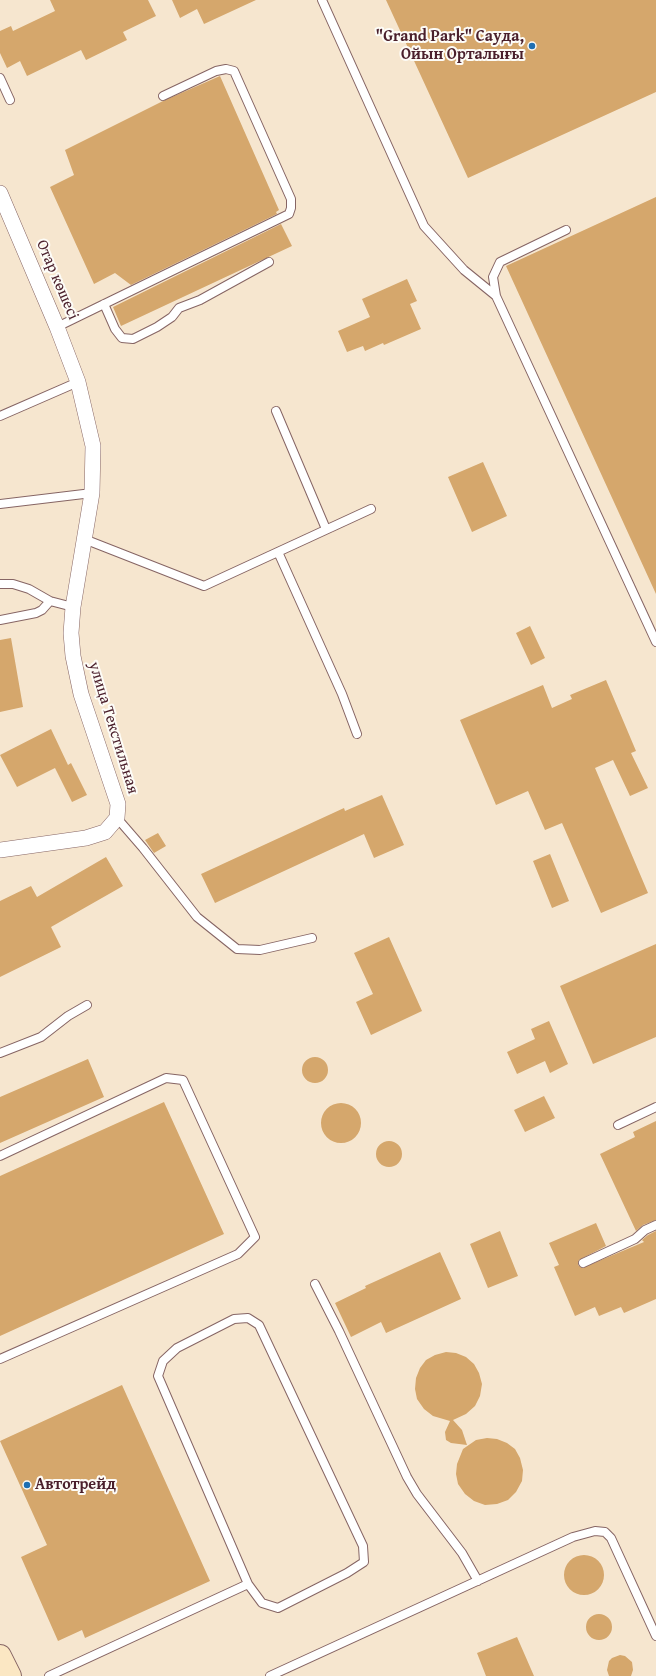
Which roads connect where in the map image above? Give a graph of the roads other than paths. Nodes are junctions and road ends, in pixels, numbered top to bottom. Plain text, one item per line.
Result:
1 (322, 0) edge
2 (0, 78) edge
3 (163, 96) dead end
4 (10, 100) dead end
5 (0, 193) edge
6 (566, 230) dead end
7 (269, 262) dead end
8 (496, 296) junction
9 (104, 304) junction
10 (57, 327) junction
11 (78, 382) junction
12 (276, 411) dead end
13 (0, 416) edge
14 (92, 493) junction
15 (0, 504) edge
16 (372, 509) dead end
17 (326, 529) junction
18 (84, 539) junction
19 (278, 552) junction
20 (0, 584) edge
21 (50, 601) junction
22 (73, 607) junction
23 (0, 620) edge
24 (656, 642) edge
25 (357, 734) dead end
26 (117, 818) junction
27 (0, 850) edge
28 (312, 938) dead end
29 (87, 1005) dead end
30 (0, 1053) edge
31 (656, 1107) edge
32 (618, 1125) dead end
33 (0, 1156) edge
34 (656, 1225) edge
35 (583, 1263) dead end
36 (315, 1284) dead end
37 (0, 1359) edge
38 (478, 1581) junction
39 (248, 1584) junction
40 (656, 1636) edge
41 (0, 1656) edge
42 (10, 1676) edge
43 (49, 1676) edge
44 (270, 1676) edge

1 - 8 lane
2 - 4 lane
3 - 9 lane
5 - 10 street, Отар көшесі
6 - 8 lane
7 - 9 lane
8 - 24 lane
9 - 10 lane
10 - 11 street, Отар көшесі
11 - 13 lane
11 - 14 street, улица Текстильная
12 - 17 lane
14 - 15 lane
14 - 18 street, улица Текстильная
16 - 17 lane
17 - 19 lane
18 - 19 lane
18 - 22 street, улица Текстильная
19 - 25 lane
20 - 21 lane
21 - 22 lane
21 - 23 lane
22 - 26 street, улица Текстильная
26 - 27 street, улица Текстильная
26 - 28 lane
29 - 30 lane
31 - 32 lane
33 - 37 lane
34 - 35 lane
36 - 38 lane
38 - 40 lane
38 - 44 lane
39 - 39 lane
39 - 43 lane
41 - 42 main road

